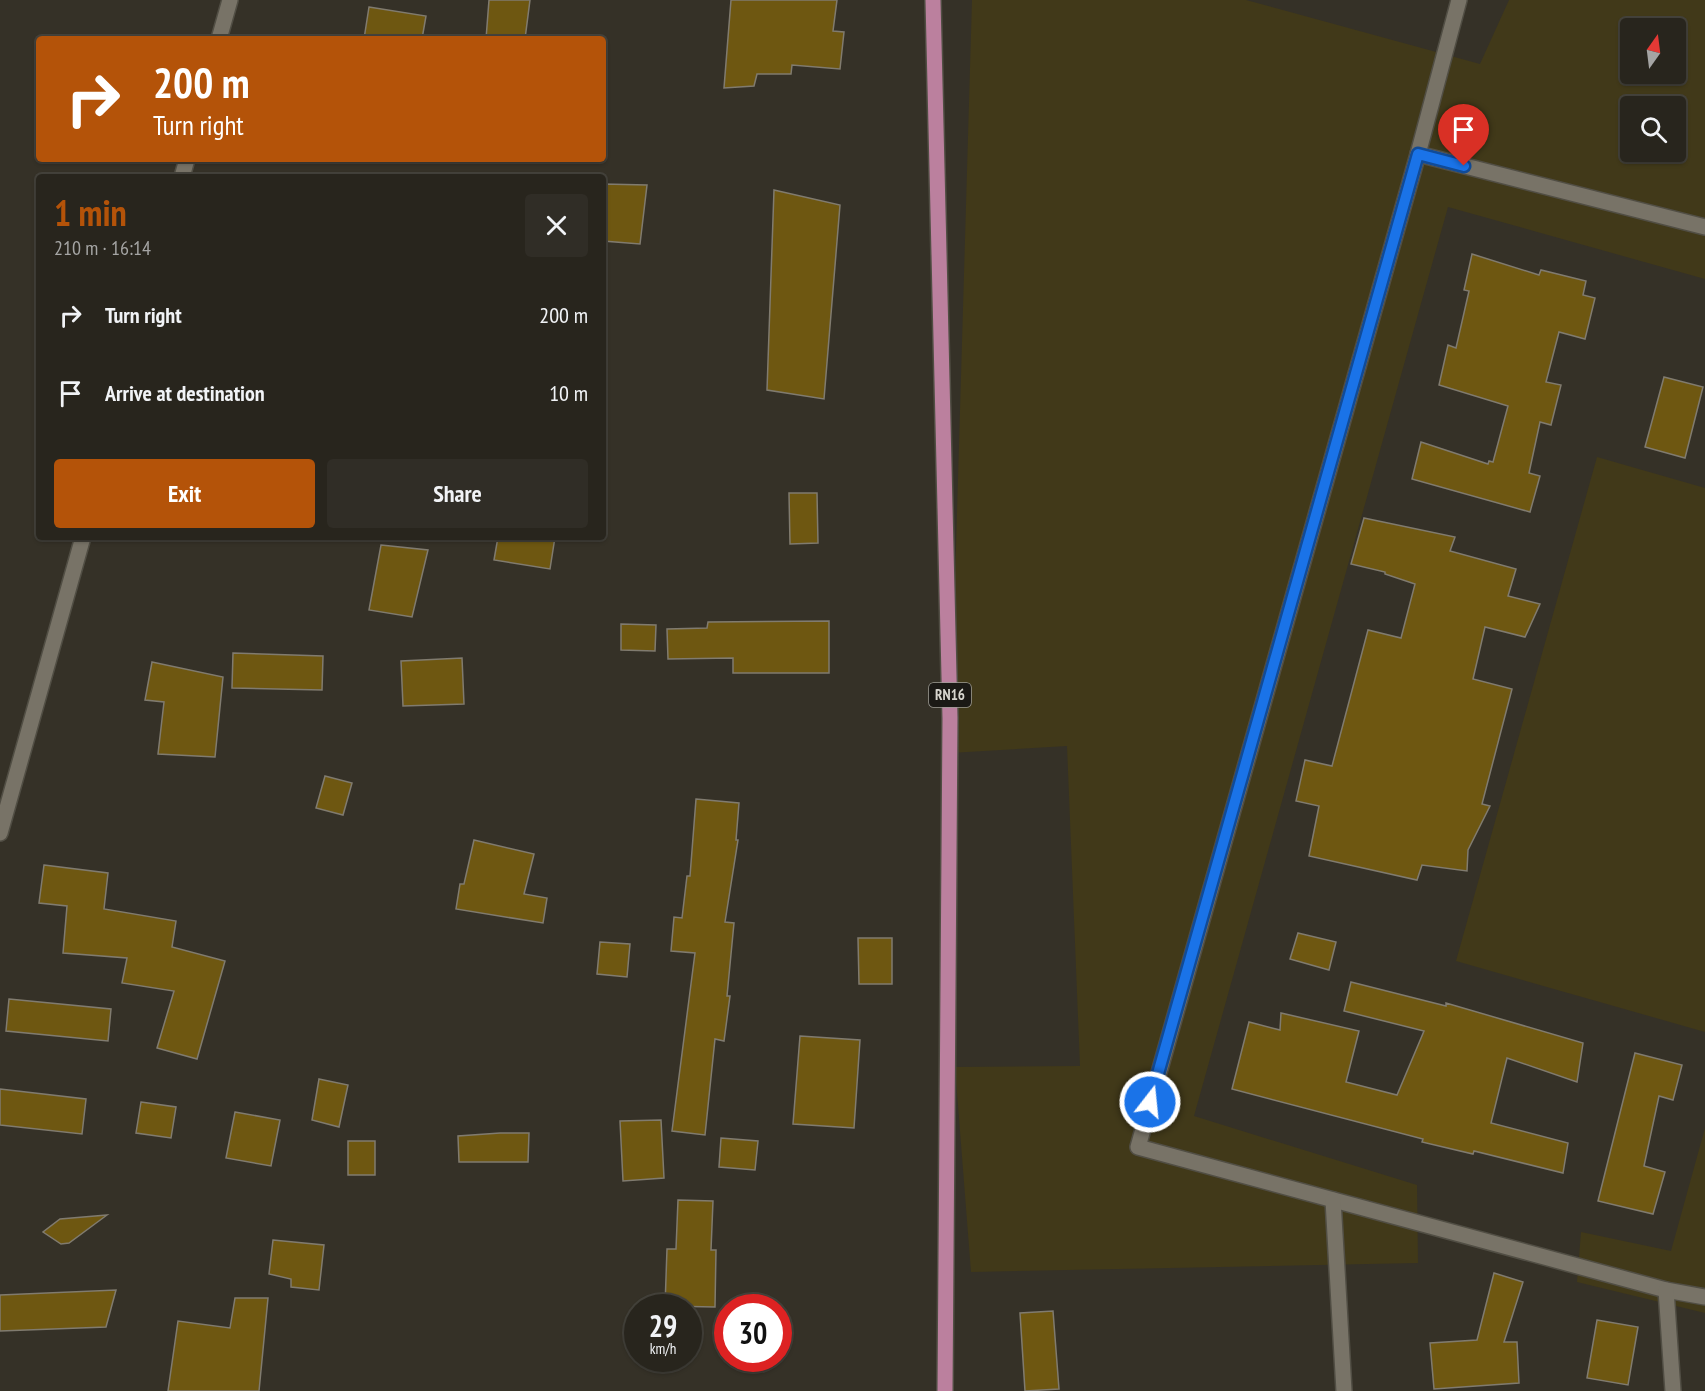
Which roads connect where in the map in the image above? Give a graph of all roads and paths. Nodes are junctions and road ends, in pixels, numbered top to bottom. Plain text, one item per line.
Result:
1 (230, 0) edge
2 (933, 0) edge
3 (1459, 0) edge
4 (220, 36) edge
5 (1418, 154) junction
6 (1705, 227) edge
7 (81, 540) edge
8 (0, 833) edge
9 (1333, 1200) junction
10 (1666, 1290) junction
11 (1705, 1297) edge
12 (945, 1391) edge
13 (1344, 1391) edge
14 (1673, 1391) edge

1 - 4 street
2 - 12 main road, RN16
3 - 5 street
5 - 6 street
5 - 9 street
7 - 8 street
9 - 10 street
9 - 13 street
10 - 11 street
10 - 14 street

